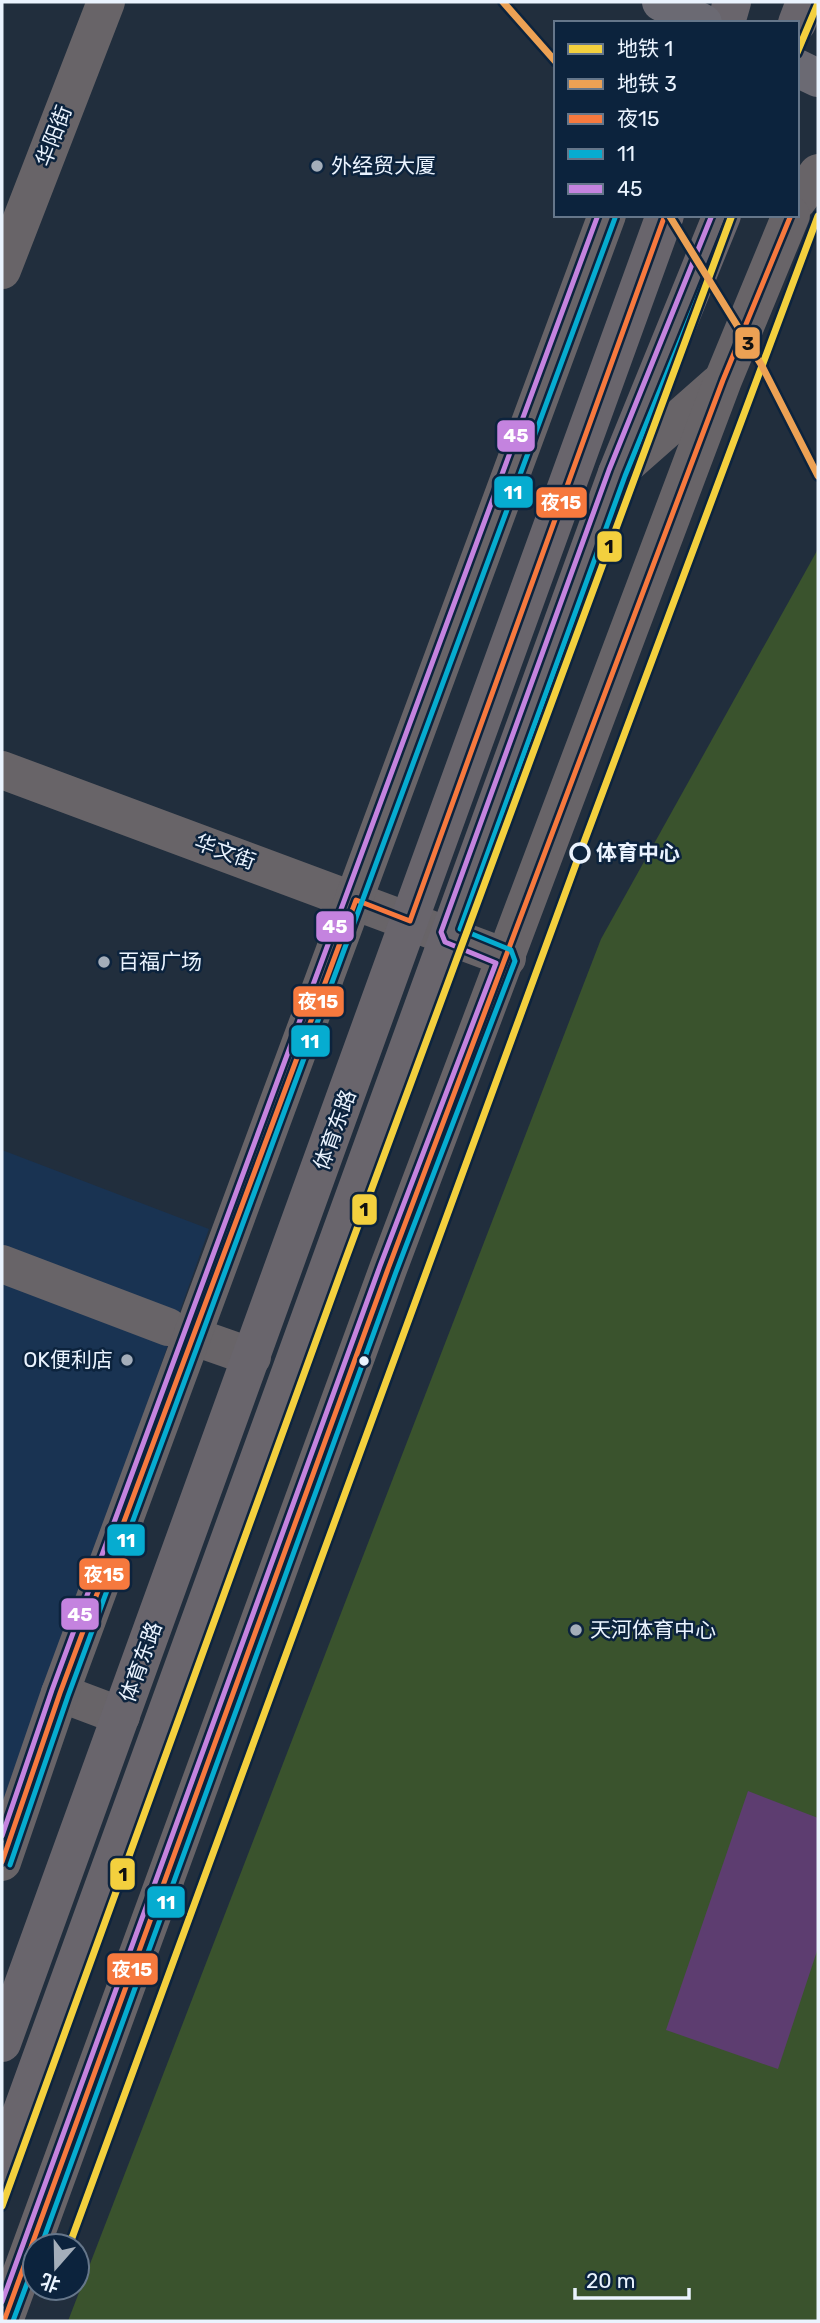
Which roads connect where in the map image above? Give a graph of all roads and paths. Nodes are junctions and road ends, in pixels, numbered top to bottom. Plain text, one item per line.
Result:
1 (106, 2) edge
2 (661, 2) edge
3 (733, 2) edge
4 (805, 2) edge
5 (699, 21) edge
6 (727, 21) edge
7 (798, 21) edge
8 (799, 69) edge
9 (818, 78) edge
10 (818, 173) edge
11 (799, 198) edge
12 (606, 217) edge
13 (664, 217) edge
14 (721, 217) edge
15 (789, 217) edge
16 (2, 271) edge
17 (723, 380) junction
18 (617, 473) junction
19 (2, 770) edge
20 (356, 900) junction
21 (410, 921) junction
22 (449, 934) junction
23 (507, 958) junction
24 (2, 1264) edge
25 (180, 1331) junction
26 (252, 1357) junction
27 (60, 1693) junction
28 (121, 1716) junction
29 (2, 1862) edge
30 (2, 2043) edge
31 (2, 2166) edge
32 (4, 2321) edge

1 - 16 street, 华阳街
2 - 5 highway
3 - 6 main road
4 - 7 main road
8 - 9 highway
10 - 11 street
12 - 20 street
13 - 21 main road, 体育东路
14 - 18 main road, 体育东路
15 - 17 street
17 - 18 street
17 - 23 street
18 - 22 main road, 体育东路
19 - 20 street, 华文街
20 - 21 street, 华文街
20 - 25 street
21 - 22 street, 华文街
21 - 26 main road, 体育东路
22 - 23 street, 华文街
22 - 31 main road, 体育东路
23 - 32 street
24 - 25 street
25 - 26 street
25 - 27 street
26 - 28 main road, 体育东路
27 - 28 street
27 - 29 street
28 - 30 main road, 体育东路

